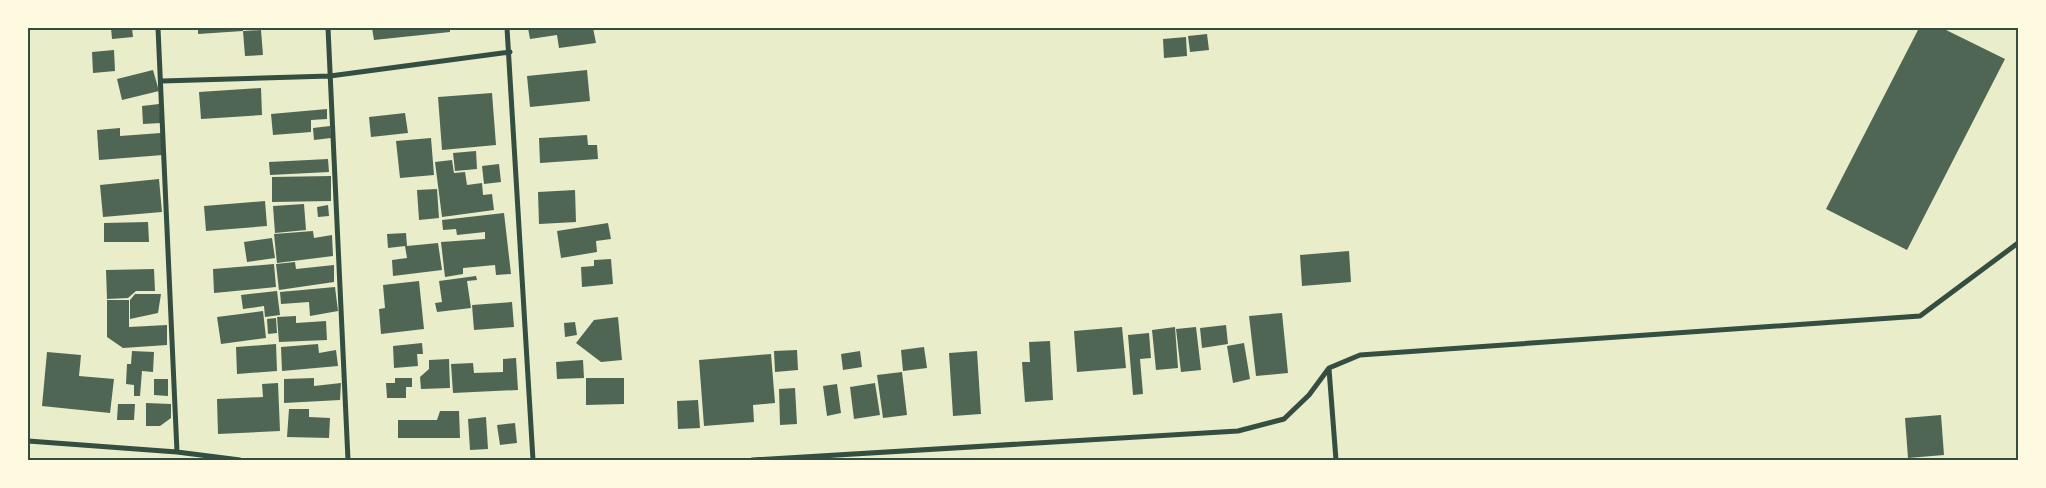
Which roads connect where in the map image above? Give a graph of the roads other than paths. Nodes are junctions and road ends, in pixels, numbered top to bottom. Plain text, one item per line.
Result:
1 (158, 28) edge
2 (328, 28) edge
3 (507, 28) edge
4 (510, 52) junction
5 (330, 76) junction
6 (162, 81) junction
7 (2018, 243) edge
8 (1330, 368) junction
9 (28, 441) edge
10 (177, 452) junction
11 (240, 460) edge
12 (348, 460) edge
13 (533, 460) edge
14 (752, 460) edge
15 (1336, 460) edge

1 - 6 street
2 - 5 street
3 - 4 street
4 - 5 street
4 - 13 street
5 - 6 street
5 - 12 street
6 - 10 street
7 - 8 street
8 - 14 street
8 - 15 street
9 - 10 street
10 - 11 street

